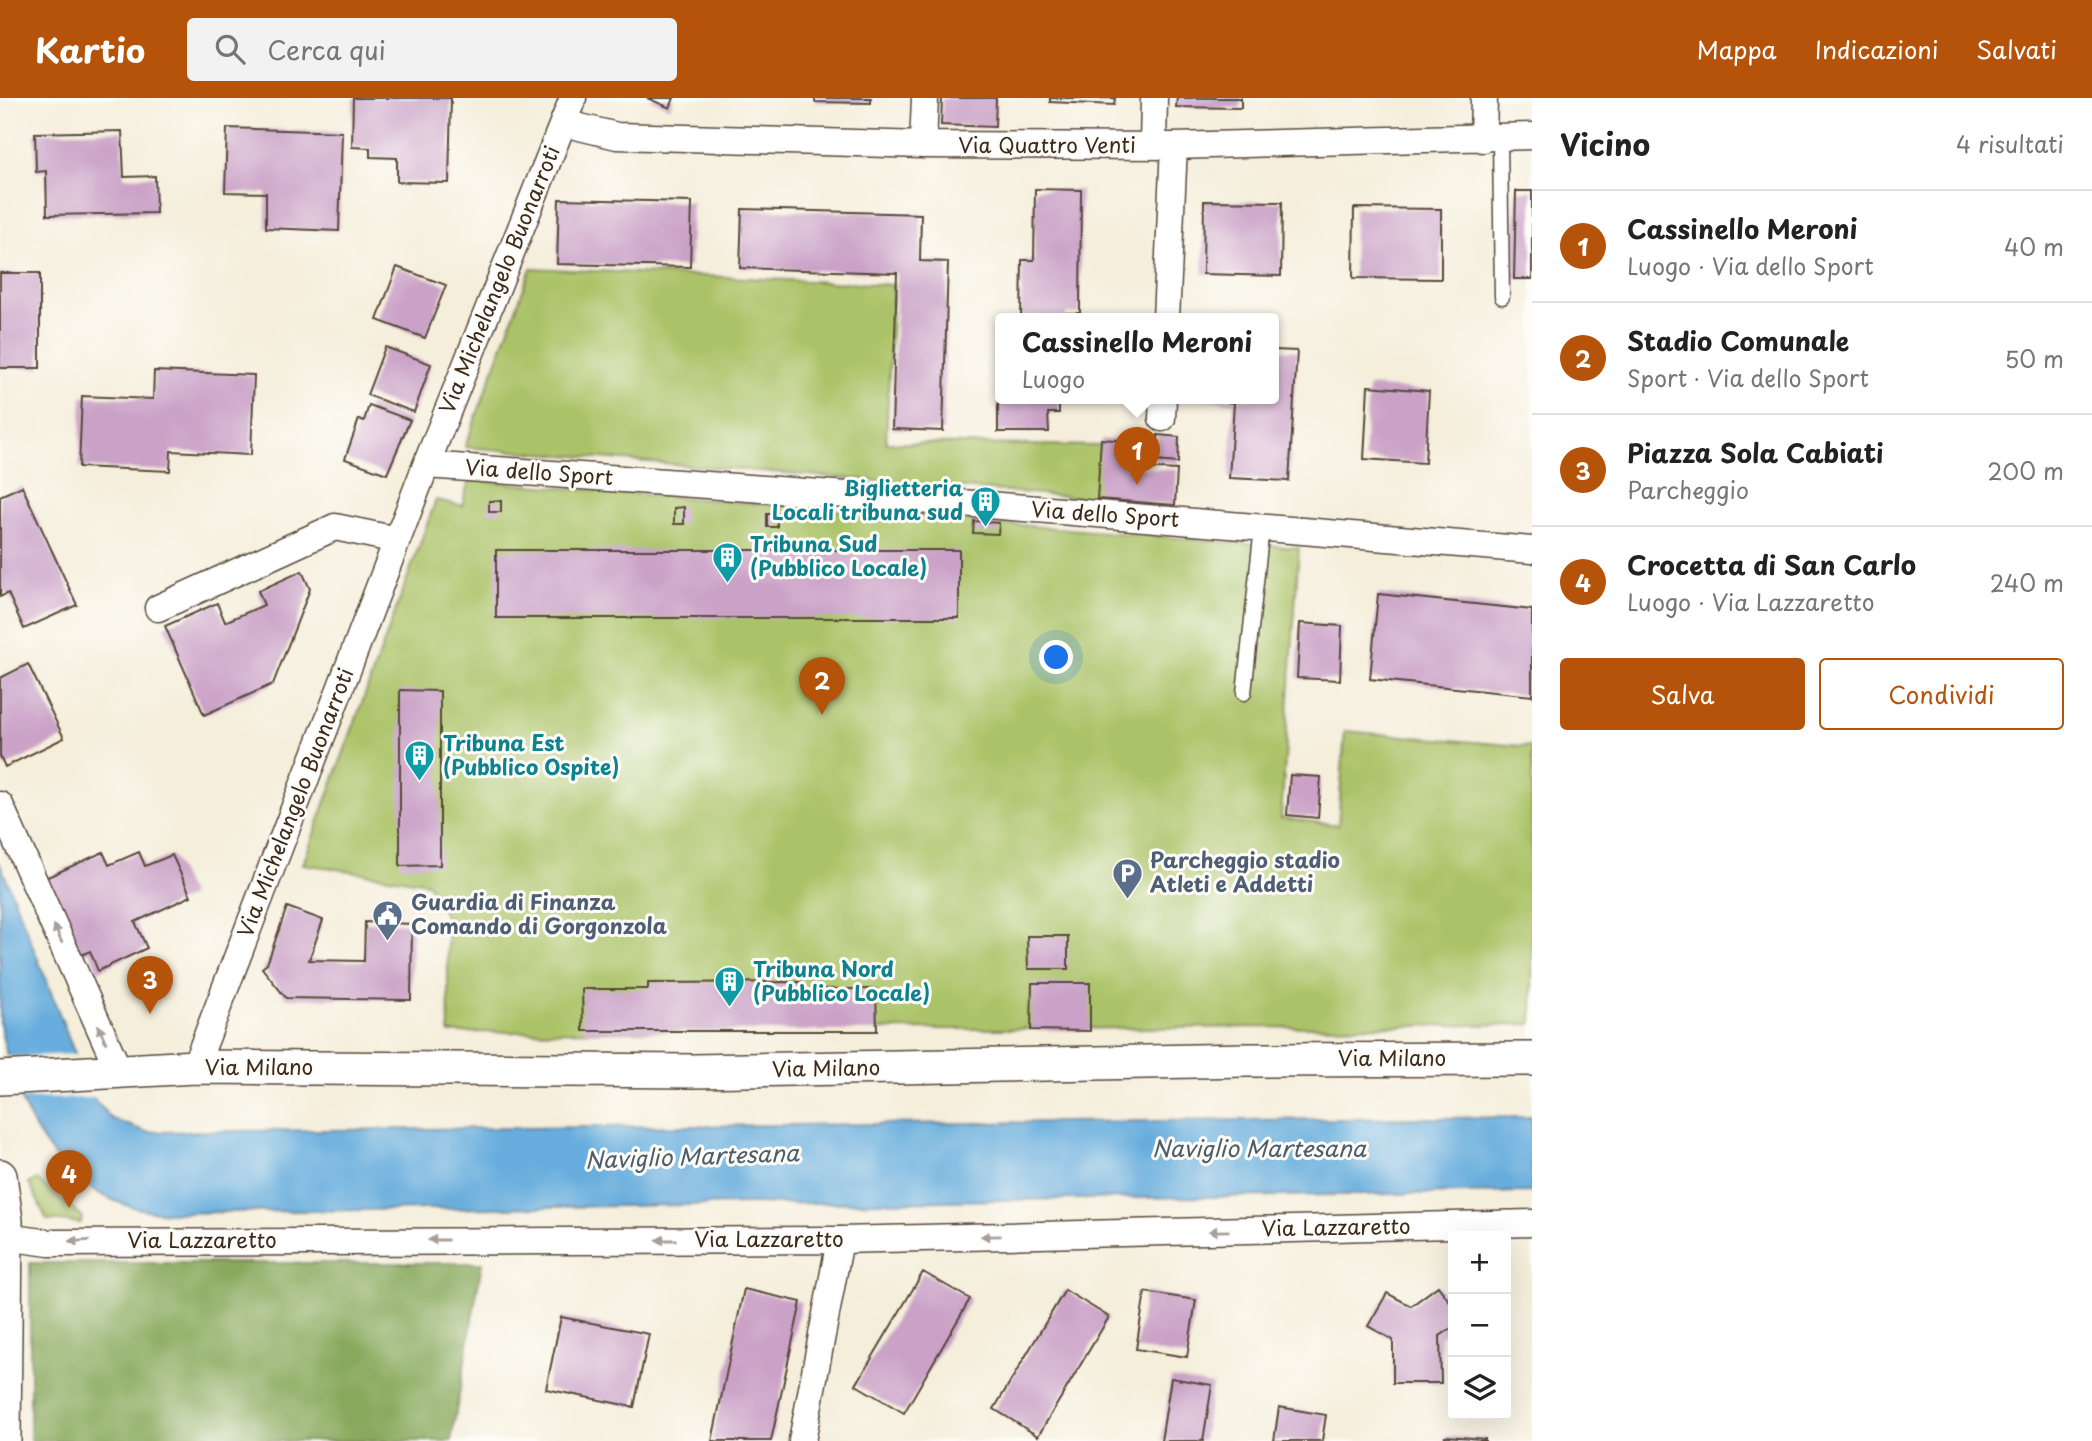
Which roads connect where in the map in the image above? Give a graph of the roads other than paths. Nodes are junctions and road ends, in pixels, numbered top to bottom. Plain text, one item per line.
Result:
1 (573, 98) edge
2 (925, 98) edge
3 (1154, 98) edge
4 (1484, 98) edge
5 (563, 123) junction
6 (1532, 136) edge
7 (1491, 139) junction
8 (923, 145) junction
9 (1163, 146) junction
10 (1502, 297) dead end
11 (1166, 313) edge
12 (426, 465) junction
13 (1262, 527) junction
14 (397, 540) junction
15 (1532, 550) edge
16 (158, 608) dead end
17 (1244, 693) dead end
18 (0, 805) edge
19 (1532, 1059) edge
20 (195, 1067) junction
21 (119, 1071) junction
22 (2, 1078) edge
23 (0, 1176) edge
24 (1532, 1223) edge
25 (6, 1237) junction
26 (840, 1240) junction
27 (5, 1441) edge
28 (802, 1441) edge

1 - 5 street, Via Michelangelo Buonarroti
2 - 8 street
3 - 9 street
4 - 7 street
5 - 8 street, Via Quattro Venti
5 - 12 street, Via Michelangelo Buonarroti
6 - 7 street, Via Quattro Venti
7 - 9 street, Via Quattro Venti
7 - 10 lane
8 - 9 street, Via Quattro Venti
9 - 11 street
12 - 13 street, Via dello Sport
12 - 14 street, Via Michelangelo Buonarroti
13 - 15 street, Via dello Sport
13 - 17 lane
14 - 16 street
14 - 20 street, Via Michelangelo Buonarroti
21 -> 18 street
19 - 20 street, Via Milano
20 - 21 street, Via Milano
21 - 22 street, Via Milano
23 - 25 street
24 -> 26 street, Via Lazzaretto
26 -> 25 street, Via Lazzaretto
25 - 27 street
26 - 28 street

